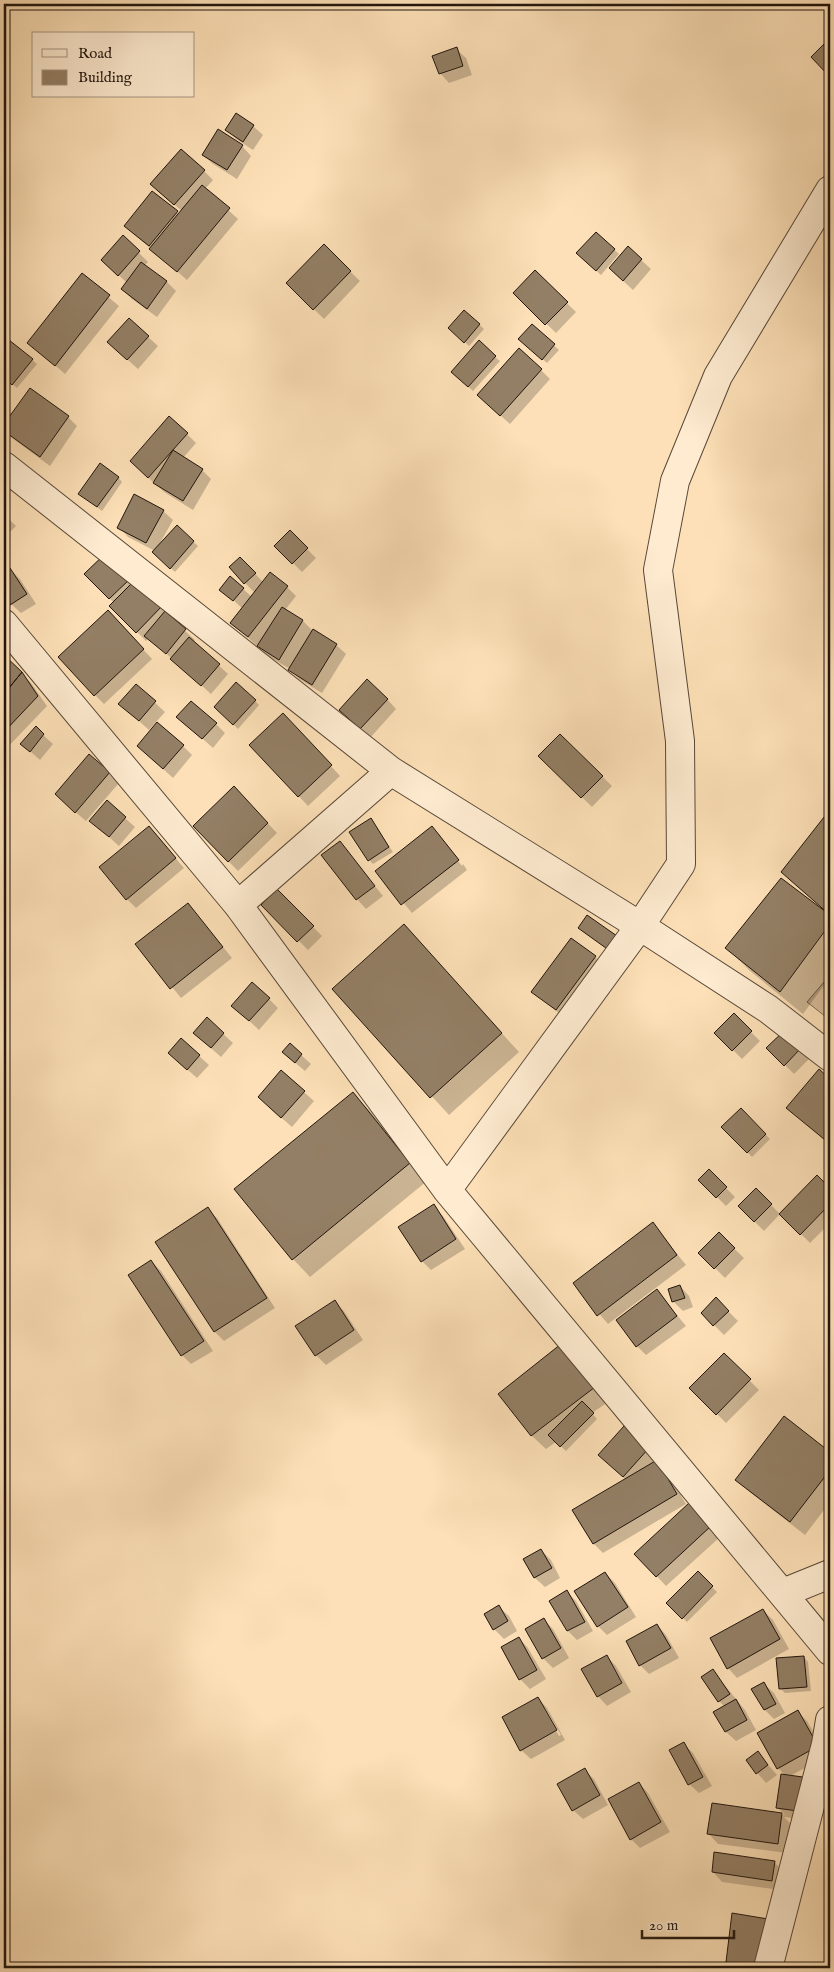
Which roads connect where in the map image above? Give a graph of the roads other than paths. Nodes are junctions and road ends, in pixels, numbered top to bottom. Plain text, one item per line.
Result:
1 (830, 190) edge
2 (4, 466) edge
3 (4, 624) edge
4 (391, 771) junction
5 (238, 905) junction
6 (640, 926) junction
7 (830, 1057) edge
8 (447, 1190) junction
9 (830, 1574) edge
10 (783, 1593) junction
11 (830, 1650) edge
12 (830, 1720) edge
13 (768, 1968) edge

1 - 6 street
2 - 4 street
3 - 5 street
4 - 5 street
4 - 6 street
5 - 8 street
6 - 7 street
6 - 8 street
8 - 10 street
9 - 10 street
10 - 11 street
12 - 13 street

